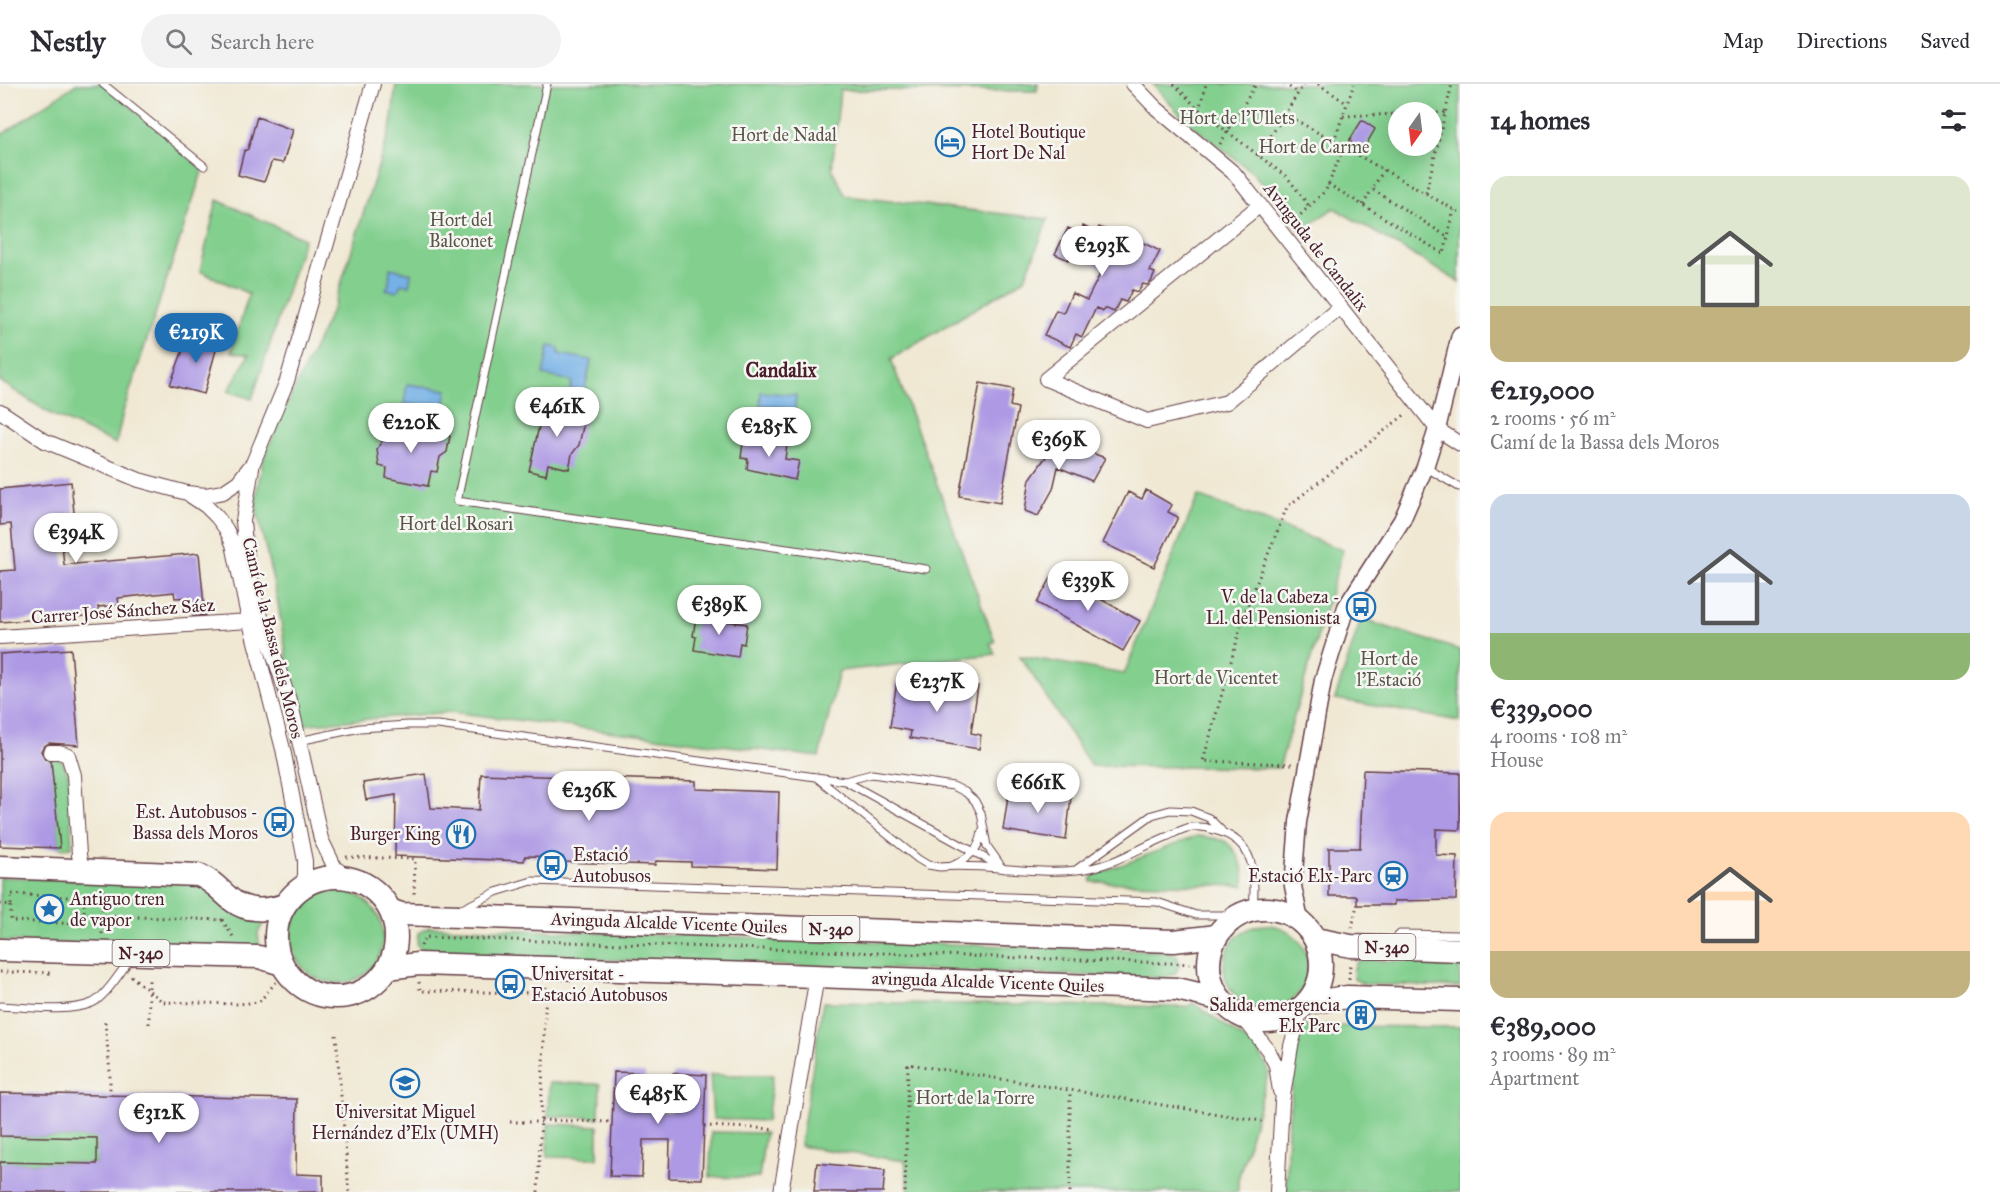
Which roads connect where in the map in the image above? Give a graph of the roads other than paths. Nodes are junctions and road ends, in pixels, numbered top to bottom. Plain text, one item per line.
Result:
1 (103, 84) edge
2 (373, 84) edge
3 (547, 84) edge
4 (1133, 84) edge
5 (204, 165) dead end
6 (1260, 205) junction
7 (1340, 307) junction
8 (1460, 335) edge
9 (0, 411) edge
10 (1437, 429) junction
11 (1460, 444) edge
12 (253, 463) junction
13 (1425, 466) junction
14 (1459, 487) edge
15 (187, 494) junction
16 (926, 569) dead end
17 (249, 621) junction
18 (0, 637) edge
19 (299, 741) junction
20 (50, 752) dead end
21 (814, 776) junction
22 (845, 781) junction
23 (983, 826) junction
24 (1223, 832) junction
25 (974, 851) junction
26 (951, 866) junction
27 (0, 867) edge
28 (342, 867) junction
29 (82, 869) junction
30 (1005, 869) junction
31 (1075, 871) junction
32 (303, 881) junction
33 (278, 907) junction
34 (402, 908) junction
35 (1246, 913) junction
36 (444, 915) junction
37 (1300, 921) junction
38 (1460, 935) edge
39 (1209, 937) junction
40 (1315, 939) junction
41 (1388, 947) junction
42 (0, 950) edge
43 (1460, 950) edge
44 (133, 953) junction
45 (276, 962) junction
46 (394, 967) junction
47 (817, 976) junction
48 (1200, 989) junction
49 (1460, 1000) edge
50 (0, 1006) edge
51 (1304, 1006) junction
52 (1243, 1017) junction
53 (1282, 1102) junction
54 (781, 1192) edge
55 (1277, 1192) edge

1 - 5 lane
2 - 12 street, Camí de la Bassa dels Moros
3 - 16 lane
4 - 6 street, Avinguda de Candalix
6 - 7 street, Avinguda de Candalix
6 - 7 street
7 - 10 street, Avinguda de Candalix
8 - 10 street
9 - 15 street
10 - 11 street, Avinguda de Candalix
10 - 13 street
12 - 15 street, Camí de la Bassa dels Moros
12 - 19 street, Camí de la Bassa dels Moros
13 - 14 lane
13 - 37 street
15 - 17 street, Camí de la Bassa dels Moros
17 - 18 street, Carrer José Sánchez Sáez
17 - 32 street, Camí de la Bassa dels Moros
19 - 21 lane
19 - 28 street, Camí de la Bassa dels Moros
20 - 29 street
21 - 22 lane
21 - 26 lane
22 - 23 lane
22 - 25 lane
23 - 25 lane
23 - 30 lane
24 - 31 lane
24 - 31 lane
24 - 35 lane
25 - 26 lane
25 - 30 lane
26 - 30 lane
27 - 29 highway
28 - 32 highway
28 - 34 highway
29 - 33 highway
30 - 31 lane
32 - 33 highway
33 - 45 highway
34 - 36 highway, N-340
34 - 46 highway
35 - 36 lane, Avinguda Alcalde Vicente Quiles
35 - 37 highway
35 - 39 highway
36 - 39 highway, Avinguda Alcalde Vicente Quiles / N-340
37 - 40 highway
38 - 41 lane
39 - 48 highway
40 - 41 highway, N-340
40 - 51 highway
41 - 43 highway, N-340
42 - 44 highway, N-340
44 - 45 highway, N-340
44 - 50 lane
45 - 46 highway
46 - 47 highway, avinguda Alcalde Vicente Quiles
47 - 48 highway, avinguda Alcalde Vicente Quiles
47 - 54 street
48 - 52 highway
49 - 51 highway
51 - 52 highway
51 - 53 street
52 - 53 street
53 - 55 street

